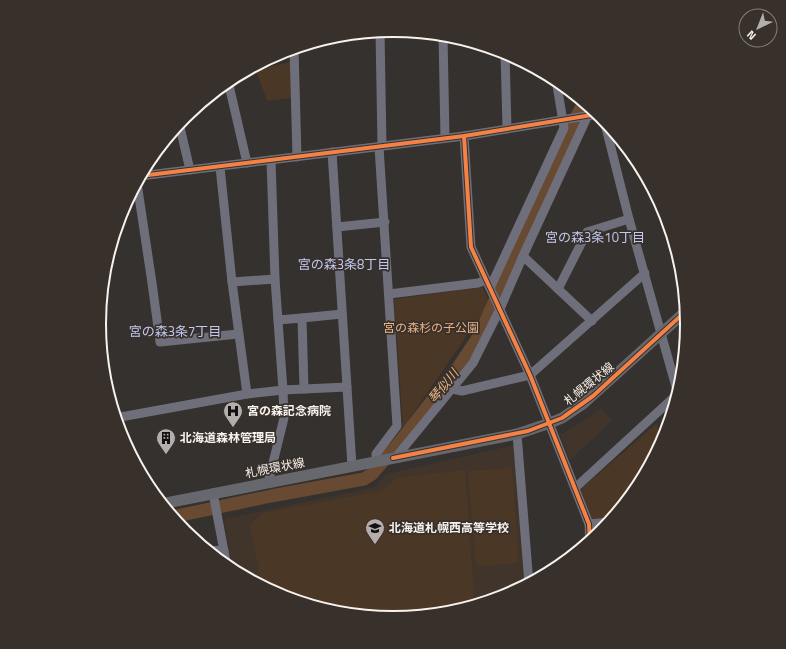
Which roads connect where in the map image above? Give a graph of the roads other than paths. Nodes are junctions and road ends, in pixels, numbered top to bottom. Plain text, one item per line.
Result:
1 (380, 38) edge
2 (443, 42) edge
3 (294, 55) edge
4 (505, 60) edge
5 (230, 88) edge
6 (559, 89) edge
7 (590, 115) edge
8 (585, 116) junction
9 (567, 119) junction
10 (507, 129) junction
11 (181, 131) edge
12 (607, 133) edge
13 (464, 136) junction
14 (445, 138) junction
15 (381, 146) junction
16 (332, 152) junction
17 (297, 157) junction
18 (271, 160) junction
19 (247, 163) junction
20 (220, 167) junction
21 (190, 170) junction
22 (148, 175) edge
23 (138, 191) edge
24 (629, 219) junction
25 (385, 222) junction
26 (337, 227) junction
27 (523, 256) junction
28 (645, 273) junction
29 (275, 279) junction
30 (232, 282) junction
31 (489, 287) junction
32 (558, 289) junction
33 (388, 294) junction
34 (498, 307) junction
35 (342, 314) junction
36 (680, 317) edge
37 (302, 318) junction
38 (278, 320) junction
39 (592, 320) junction
40 (238, 334) junction
41 (662, 334) junction
42 (530, 375) junction
43 (675, 382) edge
44 (347, 387) junction
45 (304, 389) junction
46 (452, 389) junction
47 (283, 390) junction
48 (247, 394) junction
49 (671, 400) edge
50 (121, 417) edge
51 (550, 423) junction
52 (517, 434) junction
53 (394, 458) junction
54 (377, 461) junction
55 (352, 466) junction
56 (268, 483) junction
57 (575, 488) junction
58 (215, 502) junction
59 (168, 504) edge
60 (601, 523) edge
61 (589, 524) junction
62 (590, 534) edge
63 (224, 550) junction
64 (215, 551) edge
65 (226, 558) edge
66 (528, 578) edge

1 - 15 street
2 - 14 street
3 - 17 street
4 - 10 street
5 - 19 street
6 - 9 street
7 - 8 street
8 - 9 street
8 - 27 street
9 - 10 street
9 - 31 street
10 - 13 street
11 - 21 street
12 - 24 street
13 - 14 street
13 - 31 street
14 - 15 street
15 - 16 street
15 - 25 street
16 - 17 street
16 - 26 street
17 - 18 street
18 - 19 street
18 - 29 street
19 - 20 street
20 - 21 street
20 - 30 street
21 - 22 street
23 - 40 street
24 - 28 street
24 - 32 street
25 - 26 street
25 - 33 street
26 - 35 street
27 - 32 street
27 - 34 street
28 - 39 street
28 - 41 street
29 - 30 street
29 - 38 street
30 - 40 street
31 - 33 street
31 - 34 street
32 - 39 street
33 - 54 street
34 - 42 street
34 - 46 street
35 - 37 street
35 - 44 street
36 - 41 main road, 札幌環状線
37 - 38 street
37 - 45 street
38 - 47 street
39 - 42 street
40 - 48 street
41 - 43 street
41 - 51 main road, 札幌環状線
42 - 46 street
42 - 51 street
44 - 45 street
44 - 55 street
45 - 47 street
46 - 53 street
47 - 48 street
47 - 56 street
48 - 50 street
49 - 57 street
51 - 52 main road, 札幌環状線
51 - 57 street
52 - 53 main road, 札幌環状線
52 - 66 street
53 - 54 main road, 札幌環状線
54 - 55 main road, 札幌環状線
55 - 56 main road, 札幌環状線
56 - 58 main road, 札幌環状線
57 - 61 street
58 - 59 main road, 札幌環状線
58 - 63 street
60 - 61 street
61 - 62 street
63 - 64 street
63 - 65 street

